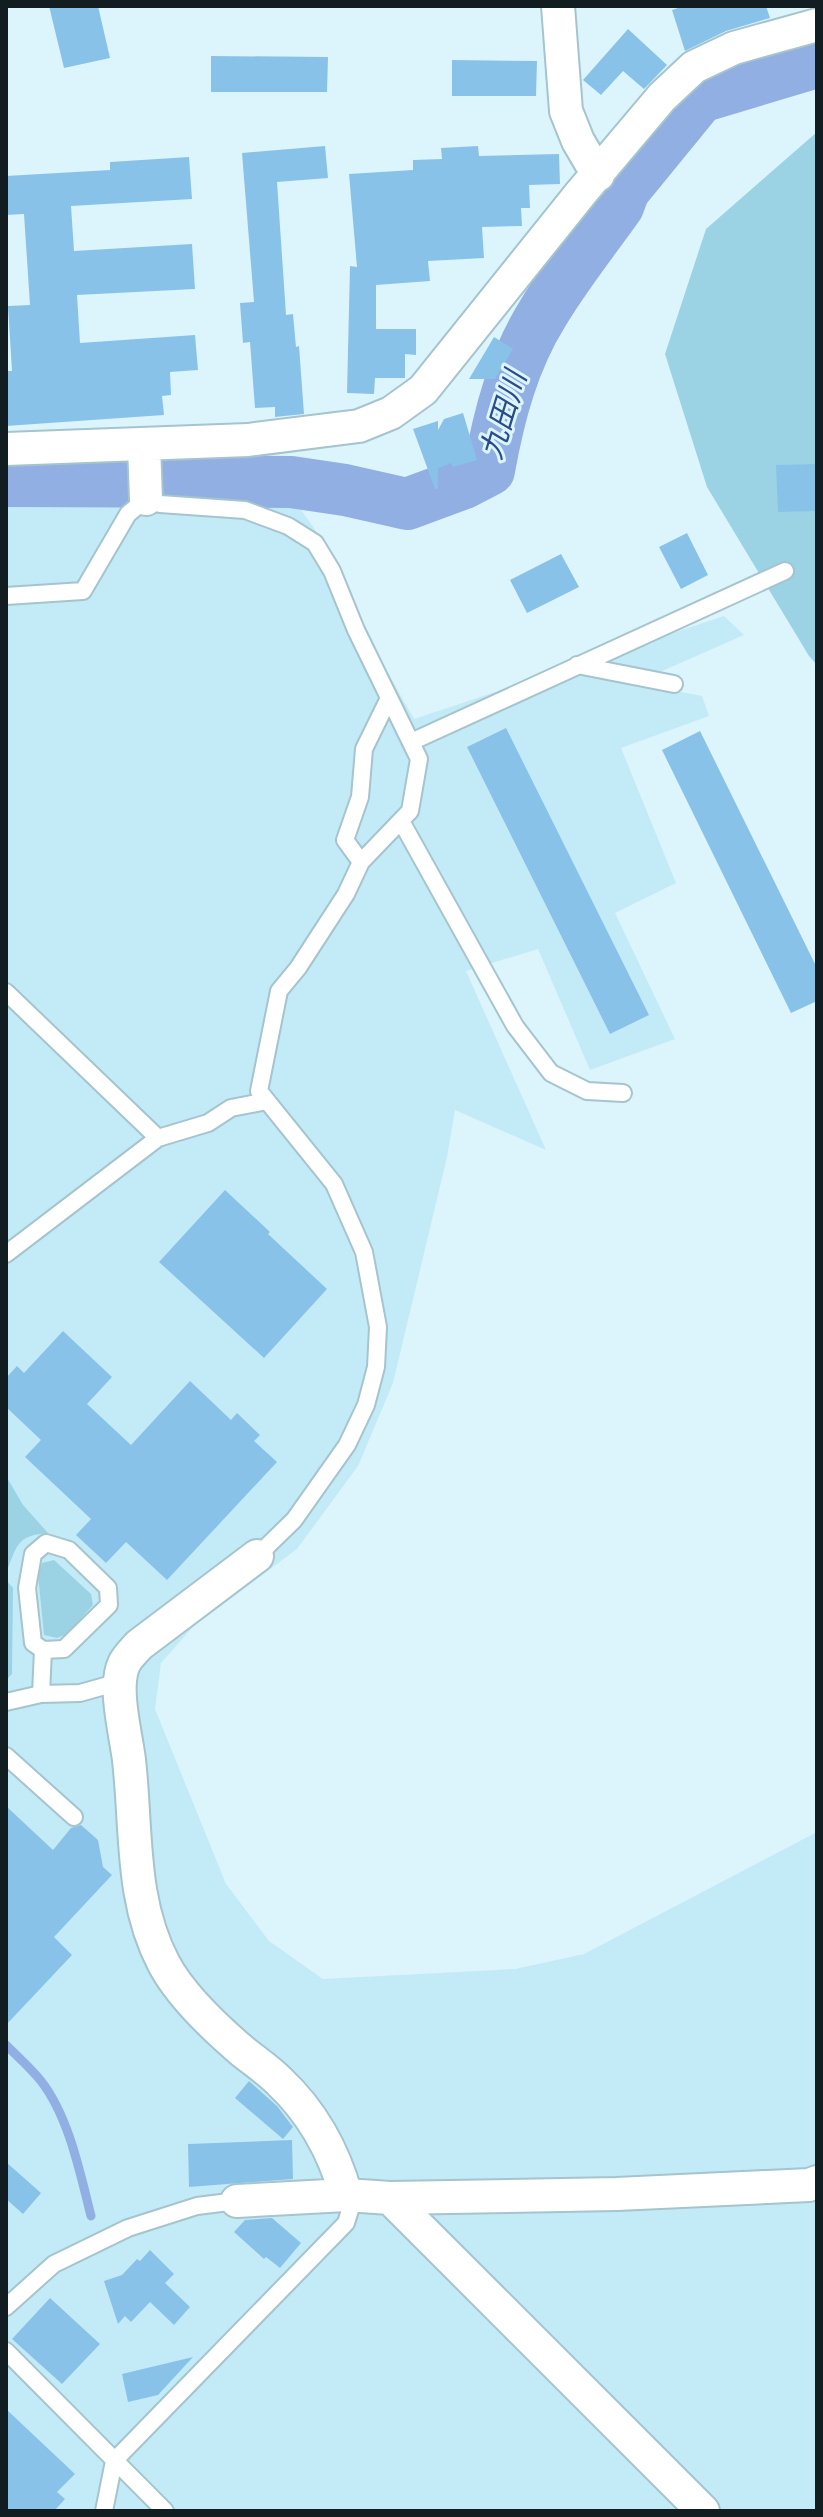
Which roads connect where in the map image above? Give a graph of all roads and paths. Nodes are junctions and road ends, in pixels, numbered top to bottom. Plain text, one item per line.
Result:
1 (558, 6) edge
2 (817, 25) edge
3 (598, 175) junction
4 (144, 445) junction
5 (6, 449) edge
6 (146, 499) junction
7 (785, 571) dead end
8 (6, 596) edge
9 (577, 665) junction
10 (674, 684) dead end
11 (389, 698) junction
12 (411, 742) junction
13 (401, 821) junction
14 (361, 862) junction
15 (6, 992) edge
16 (623, 1093) dead end
17 (267, 1101) junction
18 (158, 1138) junction
19 (6, 1254) edge
20 (257, 1556) joint
21 (43, 1650) junction
22 (119, 1682) junction
23 (41, 1694) junction
24 (6, 1702) edge
25 (6, 1756) edge
26 (74, 1817) dead end
27 (817, 2182) edge
28 (346, 2195) junction
29 (390, 2198) junction
30 (237, 2201) joint
31 (6, 2307) edge
32 (6, 2351) edge
33 (114, 2461) junction
34 (104, 2511) edge
35 (165, 2511) edge
36 (703, 2511) edge

1 - 3 street
2 - 3 street
3 - 4 street
4 - 5 street
4 - 6 street
6 - 8 lane
6 - 11 lane
7 - 9 lane
9 - 10 lane
9 - 12 lane
11 - 12 lane
11 - 14 lane
12 - 13 lane
13 - 14 lane
13 - 16 lane
14 - 17 lane
15 - 18 lane
17 - 18 lane
17 - 20 lane
18 - 19 lane
20 - 22 street
21 - 21 lane
21 - 23 lane
22 - 23 lane
22 - 28 street
23 - 24 lane
25 - 26 lane
27 - 29 street
28 - 29 street
28 - 30 street
28 - 33 lane
29 - 36 street
30 - 31 lane
32 - 33 lane
33 - 34 lane
33 - 35 lane

